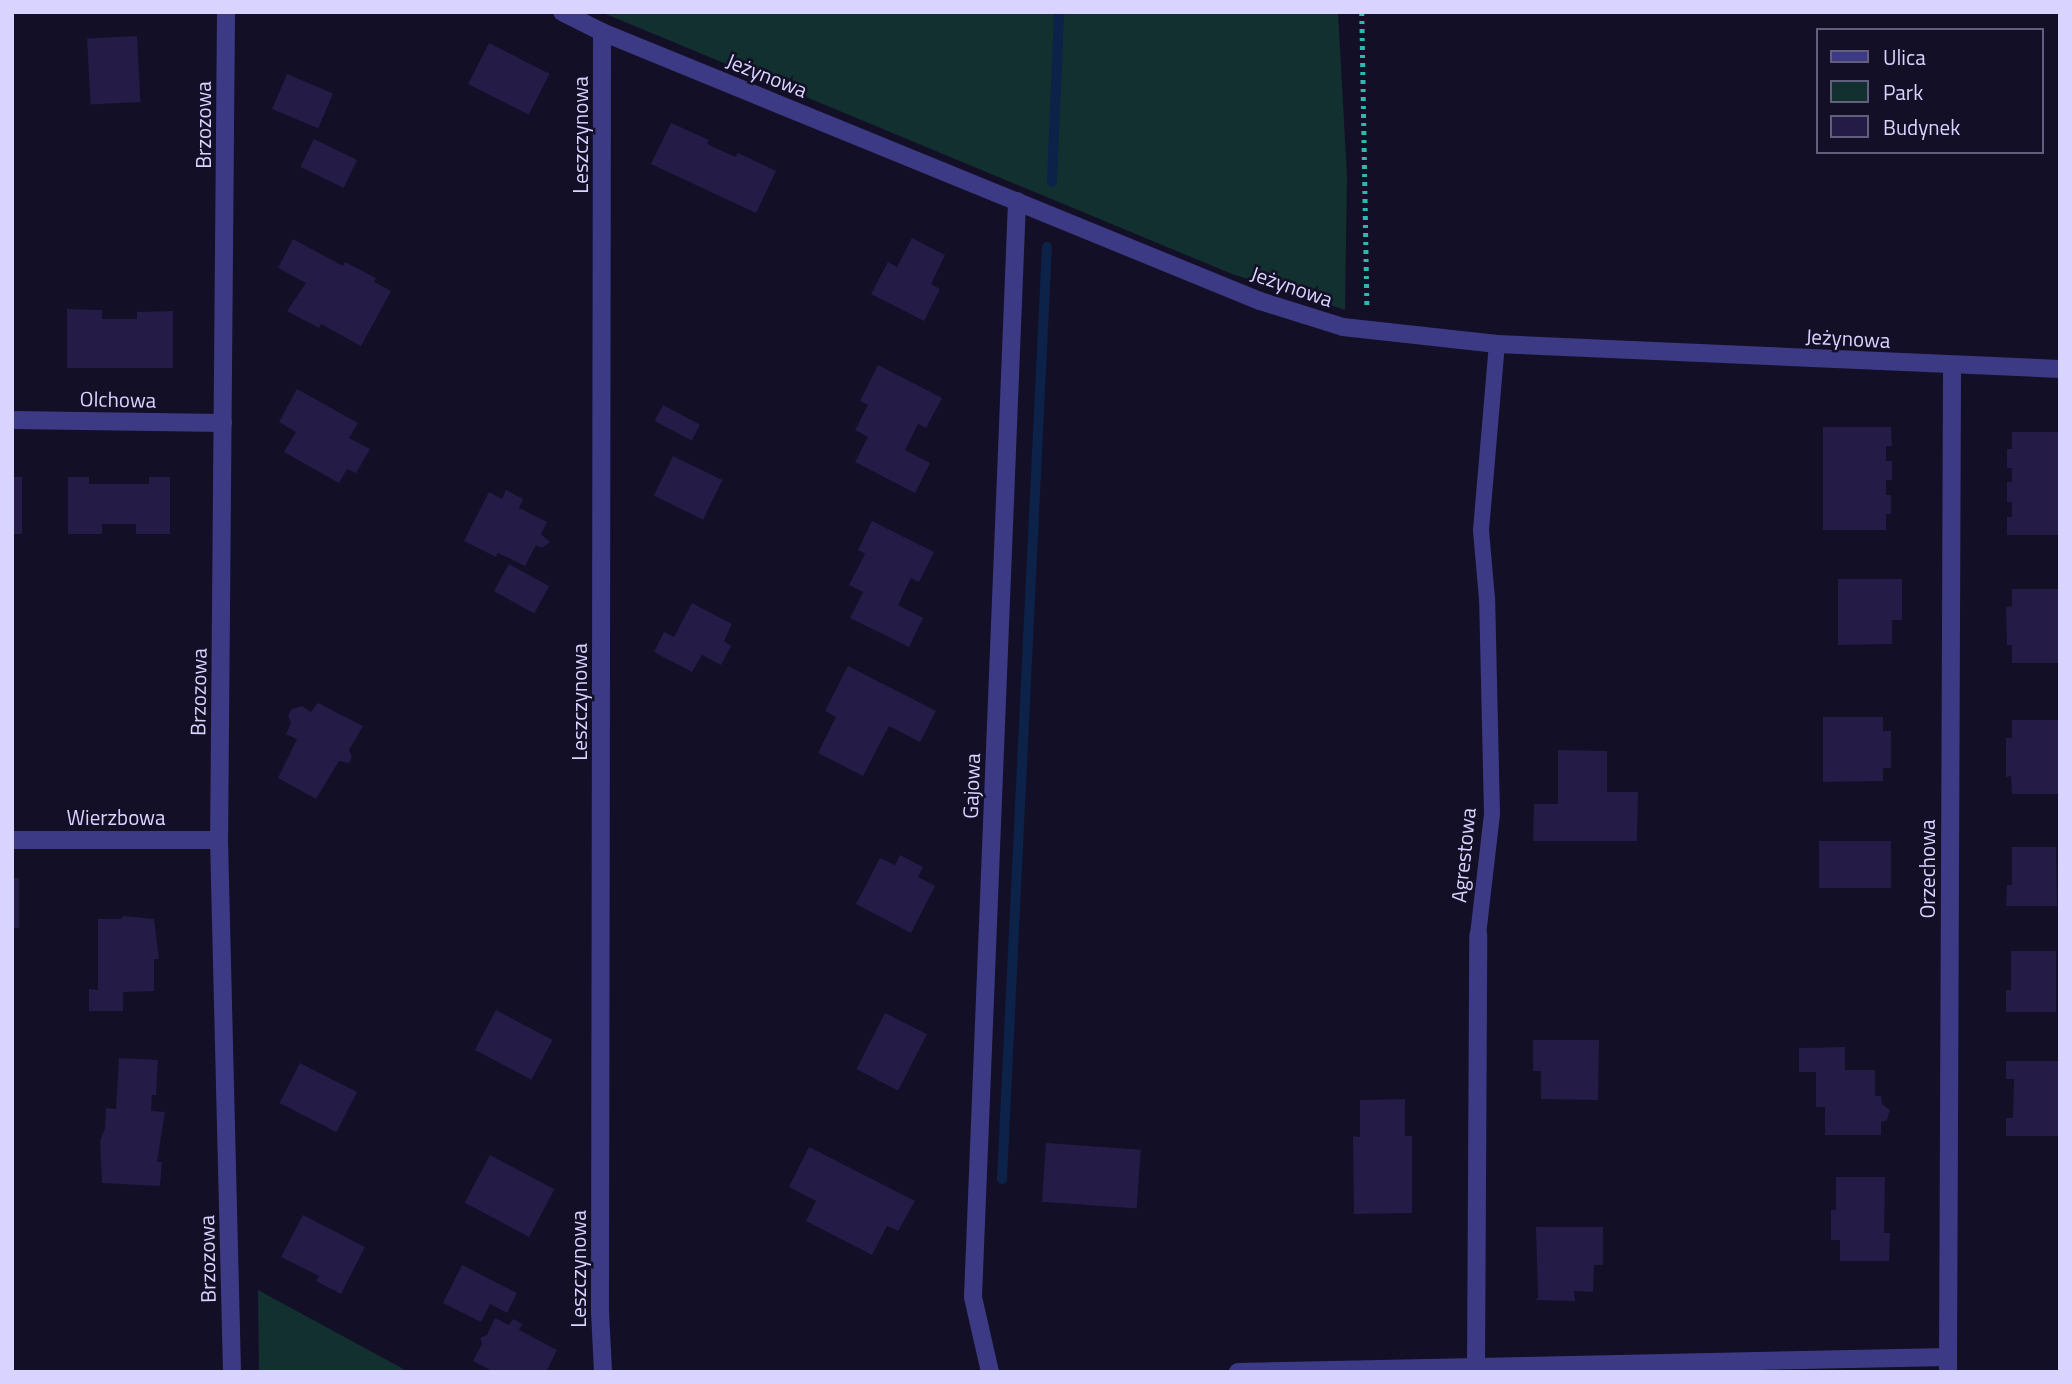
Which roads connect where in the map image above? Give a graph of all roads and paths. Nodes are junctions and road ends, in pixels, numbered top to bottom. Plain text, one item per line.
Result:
1 (226, 12) edge
2 (562, 12) edge
3 (1362, 12) edge
4 (602, 32) junction
5 (1017, 201) junction
6 (1367, 329) junction
7 (1497, 344) junction
8 (1951, 365) junction
9 (2060, 369) edge
10 (12, 420) edge
11 (223, 423) junction
12 (12, 840) edge
13 (219, 840) junction
14 (1478, 935) joint
15 (1948, 1365) edge
16 (1476, 1371) edge
17 (232, 1372) edge
18 (603, 1372) edge
19 (990, 1372) edge
20 (1238, 1372) edge

1 - 11 street, Brzozowa
2 - 4 street, Jeżynowa
3 - 6 path
4 - 5 street, Jeżynowa
4 - 18 street, Leszczynowa
5 - 6 street, Jeżynowa
5 - 19 street, Gajowa
6 - 7 street, Jeżynowa
7 - 8 street, Jeżynowa
7 - 14 lane, Agrestowa
8 - 9 street, Jeżynowa
8 - 15 street, Orzechowa
10 - 11 street, Olchowa
11 - 13 street, Brzozowa
12 - 13 street, Wierzbowa
13 - 17 street, Brzozowa
14 - 16 street, Agrestowa
15 - 16 street
16 - 20 street

